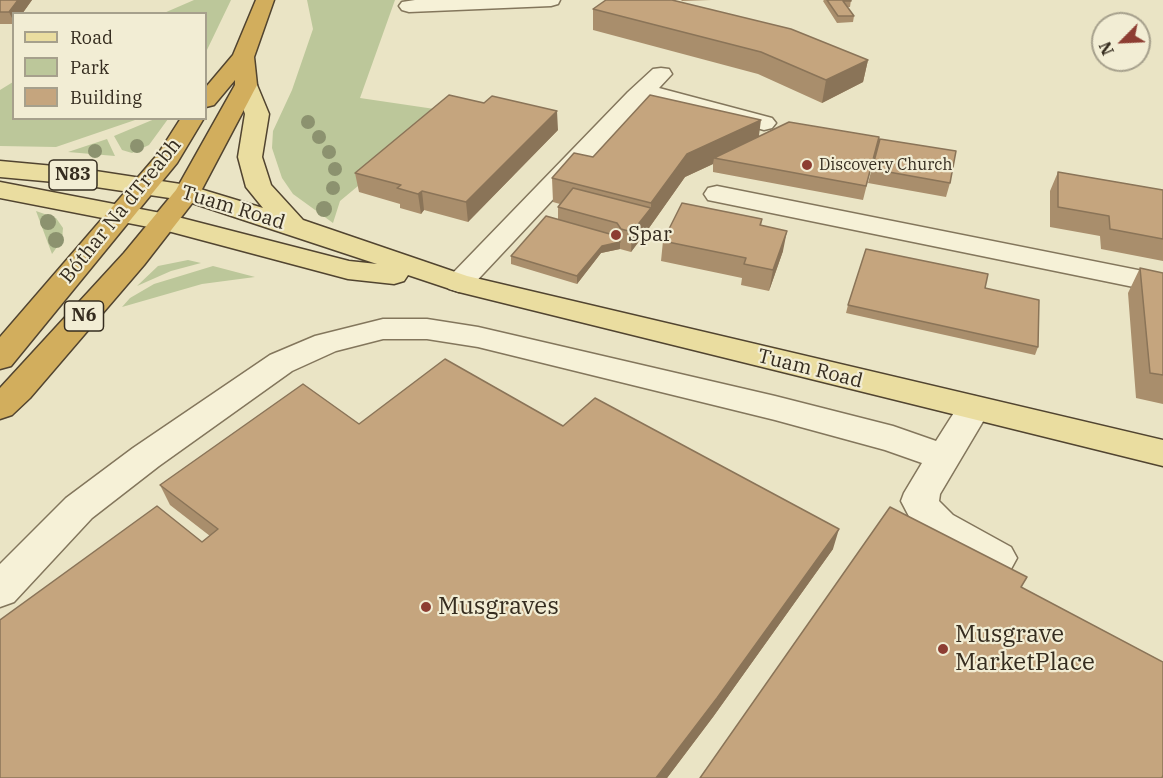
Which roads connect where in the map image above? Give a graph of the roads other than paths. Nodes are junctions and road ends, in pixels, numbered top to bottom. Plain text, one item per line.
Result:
1 (265, 0) edge
2 (412, 0) edge
3 (551, 0) edge
4 (243, 57) junction
5 (246, 85) junction
6 (207, 99) edge
7 (192, 120) edge
8 (764, 123) dead end
9 (0, 169) edge
10 (146, 185) junction
11 (0, 190) edge
12 (187, 193) junction
13 (717, 194) dead end
14 (122, 213) junction
15 (166, 222) junction
16 (293, 226) junction
17 (459, 283) junction
18 (1163, 284) edge
19 (0, 358) edge
20 (0, 406) edge
21 (974, 408) junction
22 (1163, 453) edge
23 (944, 458) junction
24 (997, 558) dead end
25 (0, 590) edge

1 - 4 highway
2 - 3 lane
4 - 5 highway
4 - 6 highway
5 - 12 highway, Bóthar Na dTreabh / N6
5 - 16 main road
7 - 10 highway, Bóthar Na dTreabh / N6
8 - 17 lane
9 - 10 main road, Tuam Road / N83
10 - 12 main road, Tuam Road / N83
10 - 14 highway, Bóthar Na dTreabh / N6
11 - 14 main road, Tuam Road / N83
12 - 15 highway, Bóthar Na dTreabh / N6
12 - 16 main road, Tuam Road
13 - 18 lane
14 - 15 main road, Tuam Road / N83
14 - 19 highway, Bóthar Na dTreabh / N6
15 - 17 main road, Tuam Road
15 - 20 highway, Bóthar Na dTreabh / N6
16 - 17 main road, Tuam Road
17 - 21 main road, Tuam Road
21 - 22 main road, Tuam Road
21 - 23 lane
23 - 24 lane
23 - 25 lane

